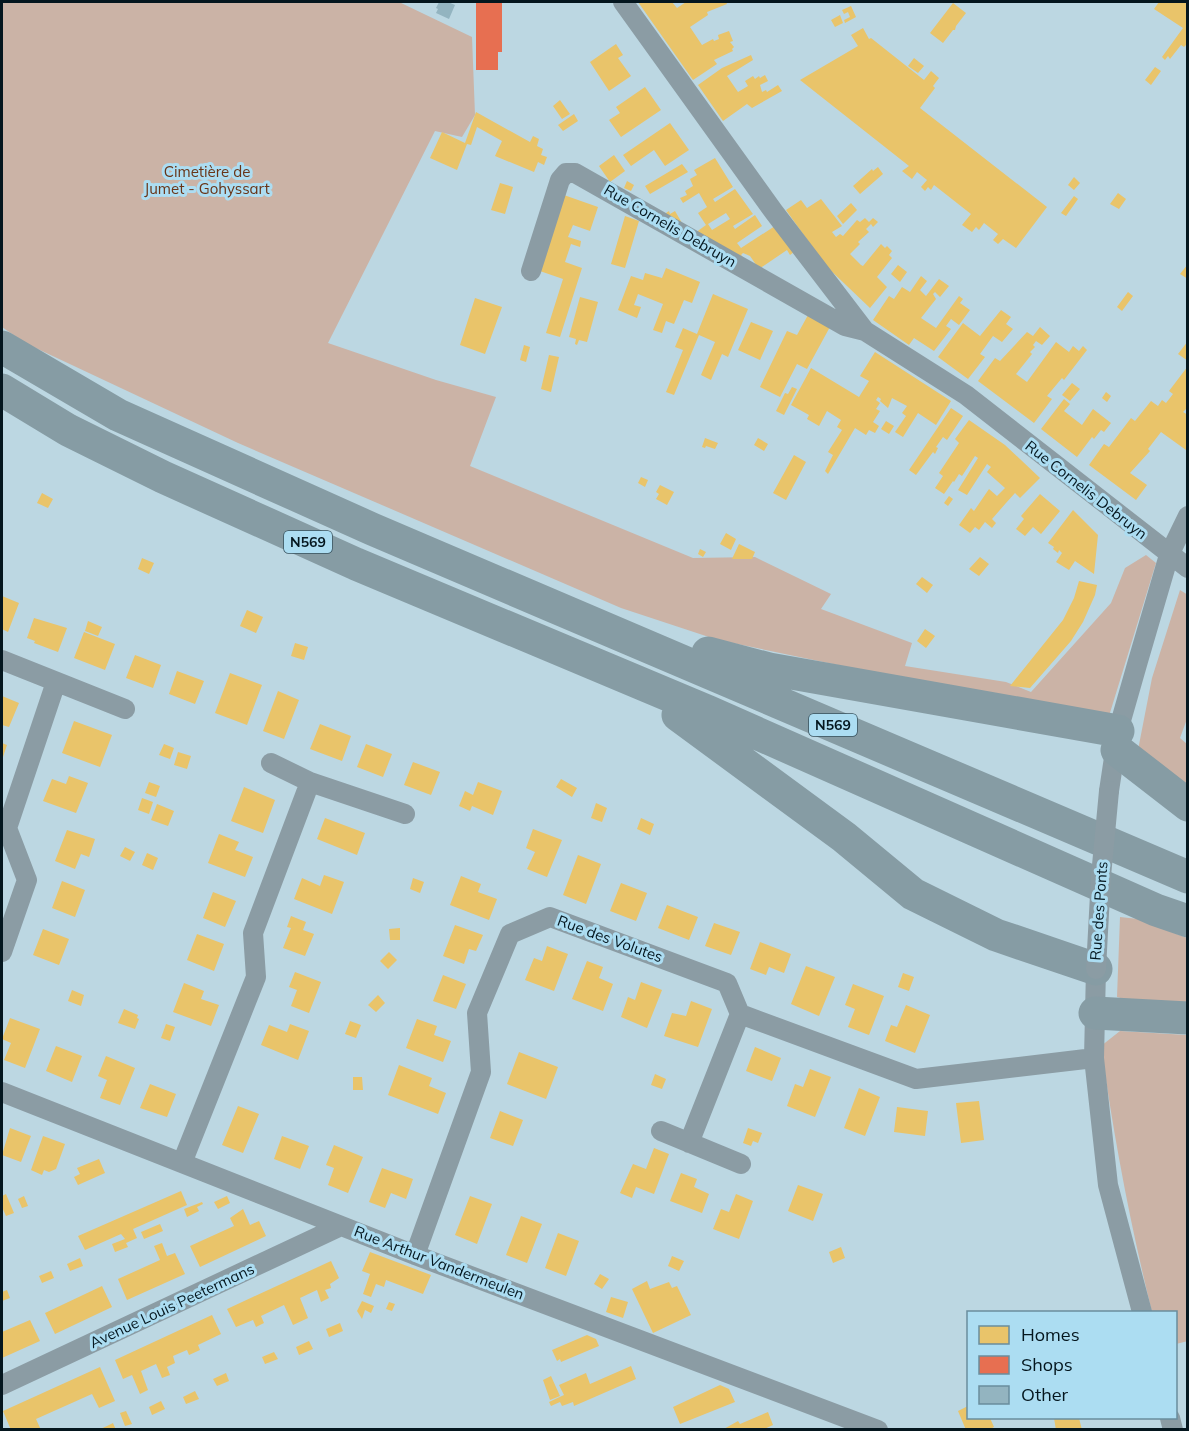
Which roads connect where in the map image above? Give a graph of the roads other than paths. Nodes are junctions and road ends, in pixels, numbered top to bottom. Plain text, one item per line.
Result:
1 (623, 2) edge
2 (531, 271) dead end
3 (865, 331) junction
4 (2, 347) edge
5 (2, 390) edge
6 (1188, 516) edge
7 (1169, 555) junction
8 (1188, 568) edge
9 (599, 624) junction
10 (2, 660) edge
11 (622, 676) junction
12 (57, 682) junction
13 (125, 709) dead end
14 (1117, 741) junction
15 (271, 763) dead end
16 (310, 782) junction
17 (1188, 805) edge
18 (405, 814) dead end
19 (1188, 877) edge
20 (1188, 921) edge
21 (2, 952) edge
22 (1096, 969) junction
23 (1095, 1012) junction
24 (740, 1014) junction
25 (1188, 1018) edge
26 (1094, 1058) junction
27 (2, 1092) edge
28 (661, 1131) dead end
29 (689, 1143) junction
30 (182, 1163) junction
31 (741, 1164) dead end
32 (341, 1226) junction
33 (415, 1255) junction
34 (1142, 1311) edge
35 (2, 1385) edge
36 (878, 1430) edge

1 - 3 street, Rue Cornelis Debruyn
2 - 3 street, Rue Cornelis Debruyn
3 - 7 street, Rue Cornelis Debruyn
4 - 9 highway, N569
5 - 11 highway, N569
6 - 7 street, Rue des Ponts
7 - 8 street, Rue Cornelis Debruyn
7 - 14 street, Rue des Ponts
9 - 14 highway
9 - 19 highway, N569
10 - 12 street
11 - 20 highway, N569
11 - 22 highway
12 - 13 street
12 - 21 street
14 - 17 highway
14 - 22 street, Rue des Ponts, bridge
15 - 16 street
16 - 18 street
16 - 30 street
22 - 23 street, Rue des Ponts
23 - 25 highway
23 - 26 street, Rue des Ponts
24 - 26 street
24 - 29 street
24 - 33 street, Rue des Volutes
26 - 34 street, Rue des Ponts
27 - 30 street, Rue Arthur Vandermeulen
28 - 29 street
29 - 31 street
30 - 32 street, Rue Arthur Vandermeulen
32 - 33 street, Rue Arthur Vandermeulen
32 - 35 street, Avenue Louis Peetermans
33 - 36 street, Rue Arthur Vandermeulen

